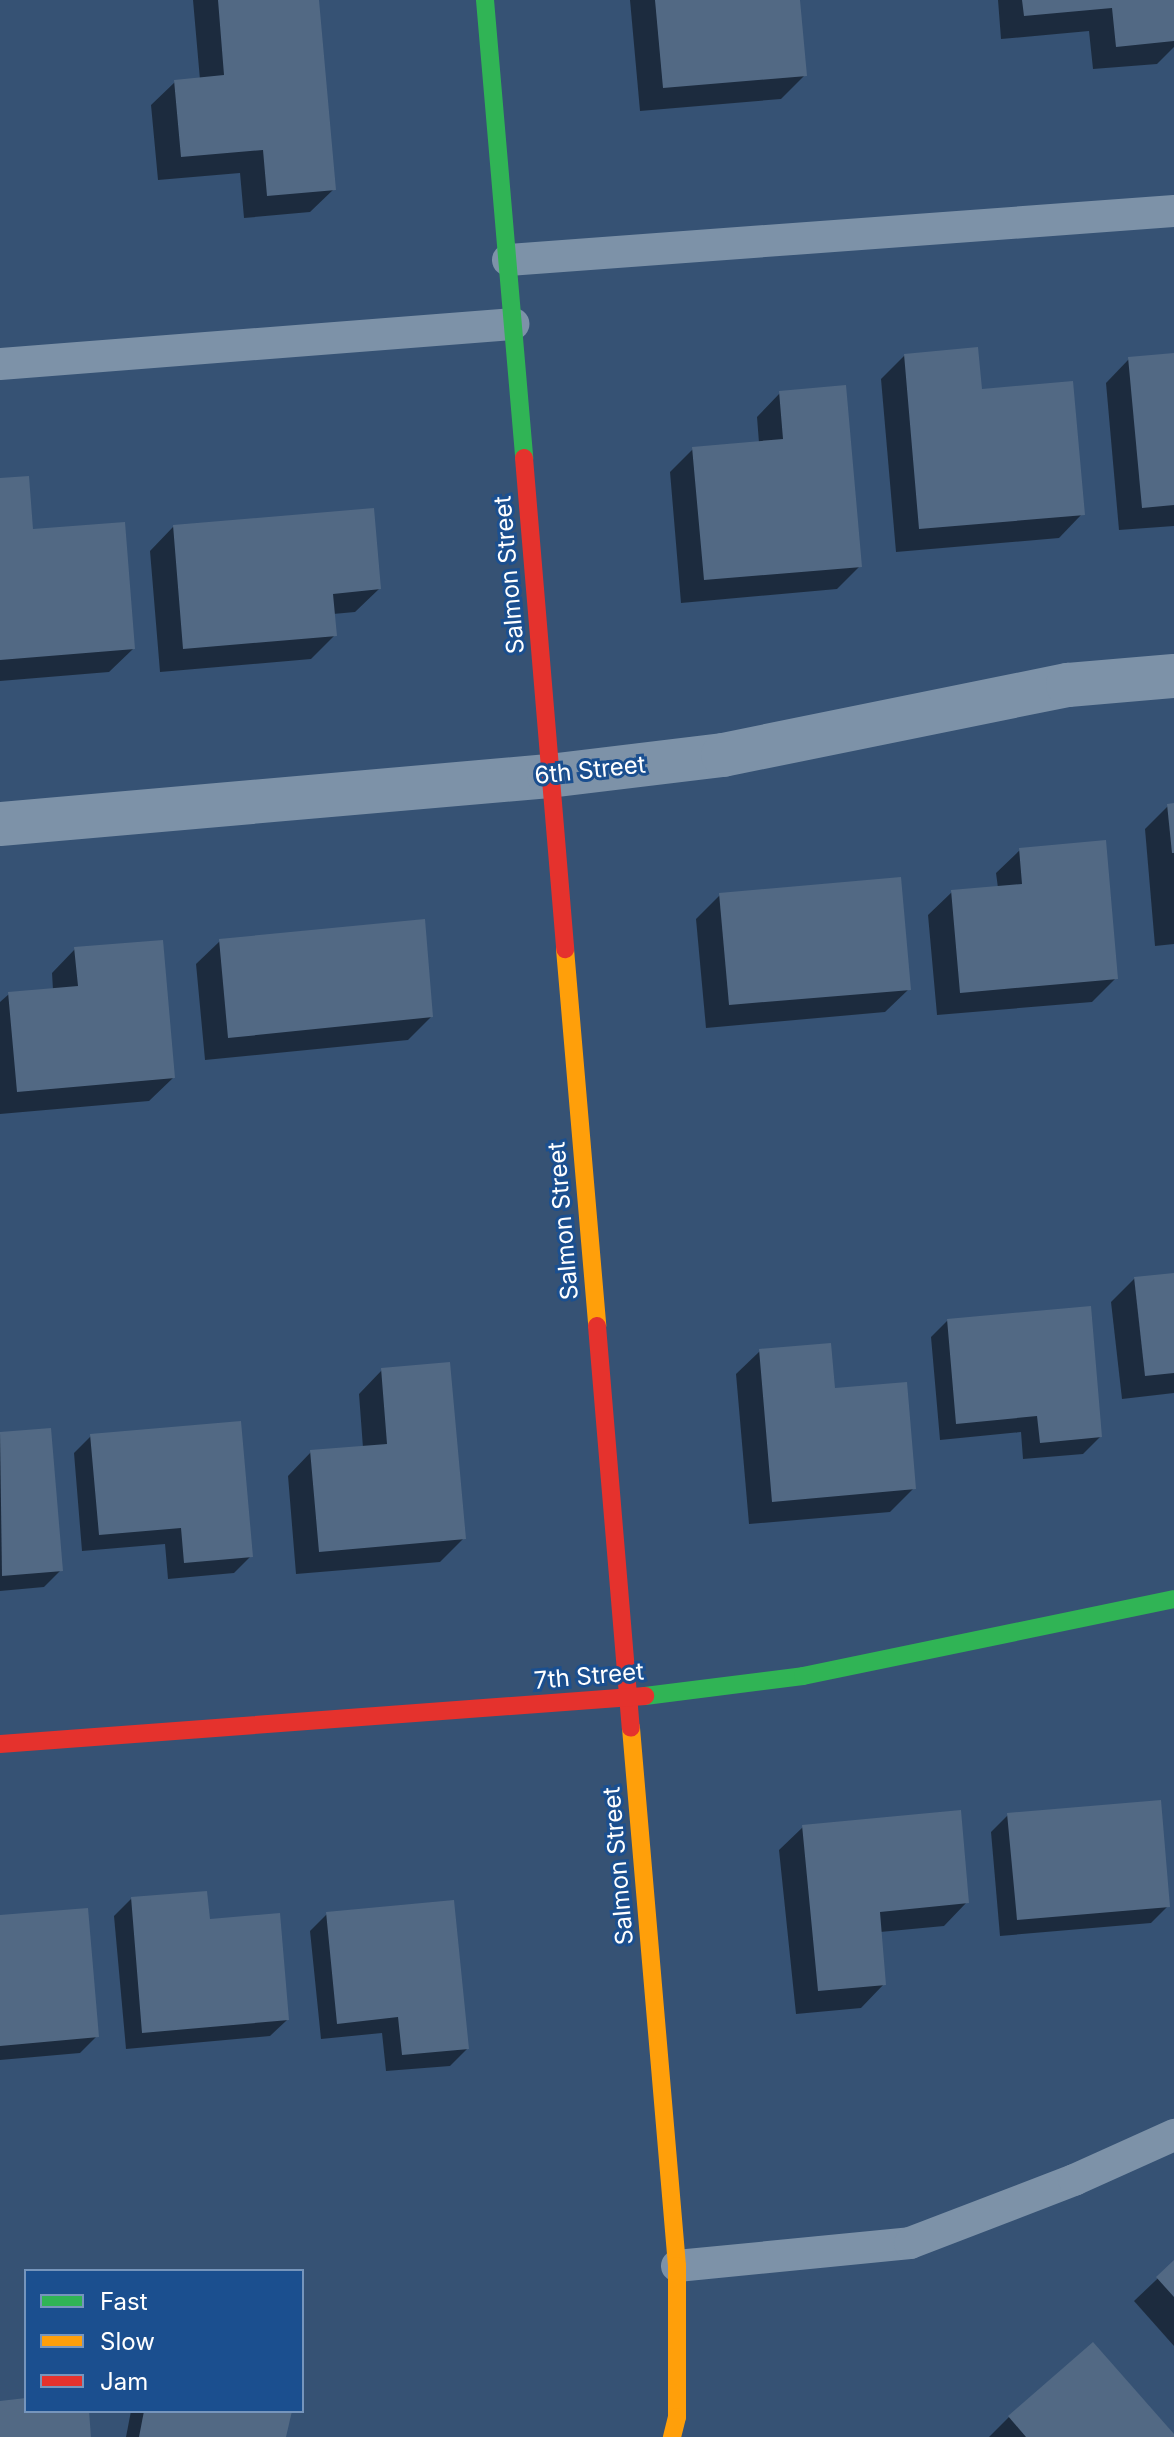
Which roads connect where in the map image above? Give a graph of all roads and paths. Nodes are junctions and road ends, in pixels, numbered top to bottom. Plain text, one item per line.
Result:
1 (485, 0) edge
2 (1174, 211) edge
3 (508, 260) junction
4 (513, 324) junction
5 (0, 364) edge
6 (1174, 676) edge
7 (549, 776) junction
8 (0, 824) edge
9 (1174, 1599) edge
10 (627, 1698) junction
11 (0, 1744) edge
12 (1174, 2135) edge
13 (677, 2266) junction
14 (672, 2437) edge

1 - 3 street, Salmon Street
2 - 3 lane
3 - 4 street, Salmon Street
4 - 5 lane
4 - 7 street, Salmon Street
6 - 7 street, 6th Street
7 - 8 street, 6th Street
7 - 10 street, Salmon Street
9 - 10 street, 7th Street
10 - 11 street, 7th Street
10 - 13 street, Salmon Street
12 - 13 lane
13 - 14 street, Salmon Street

